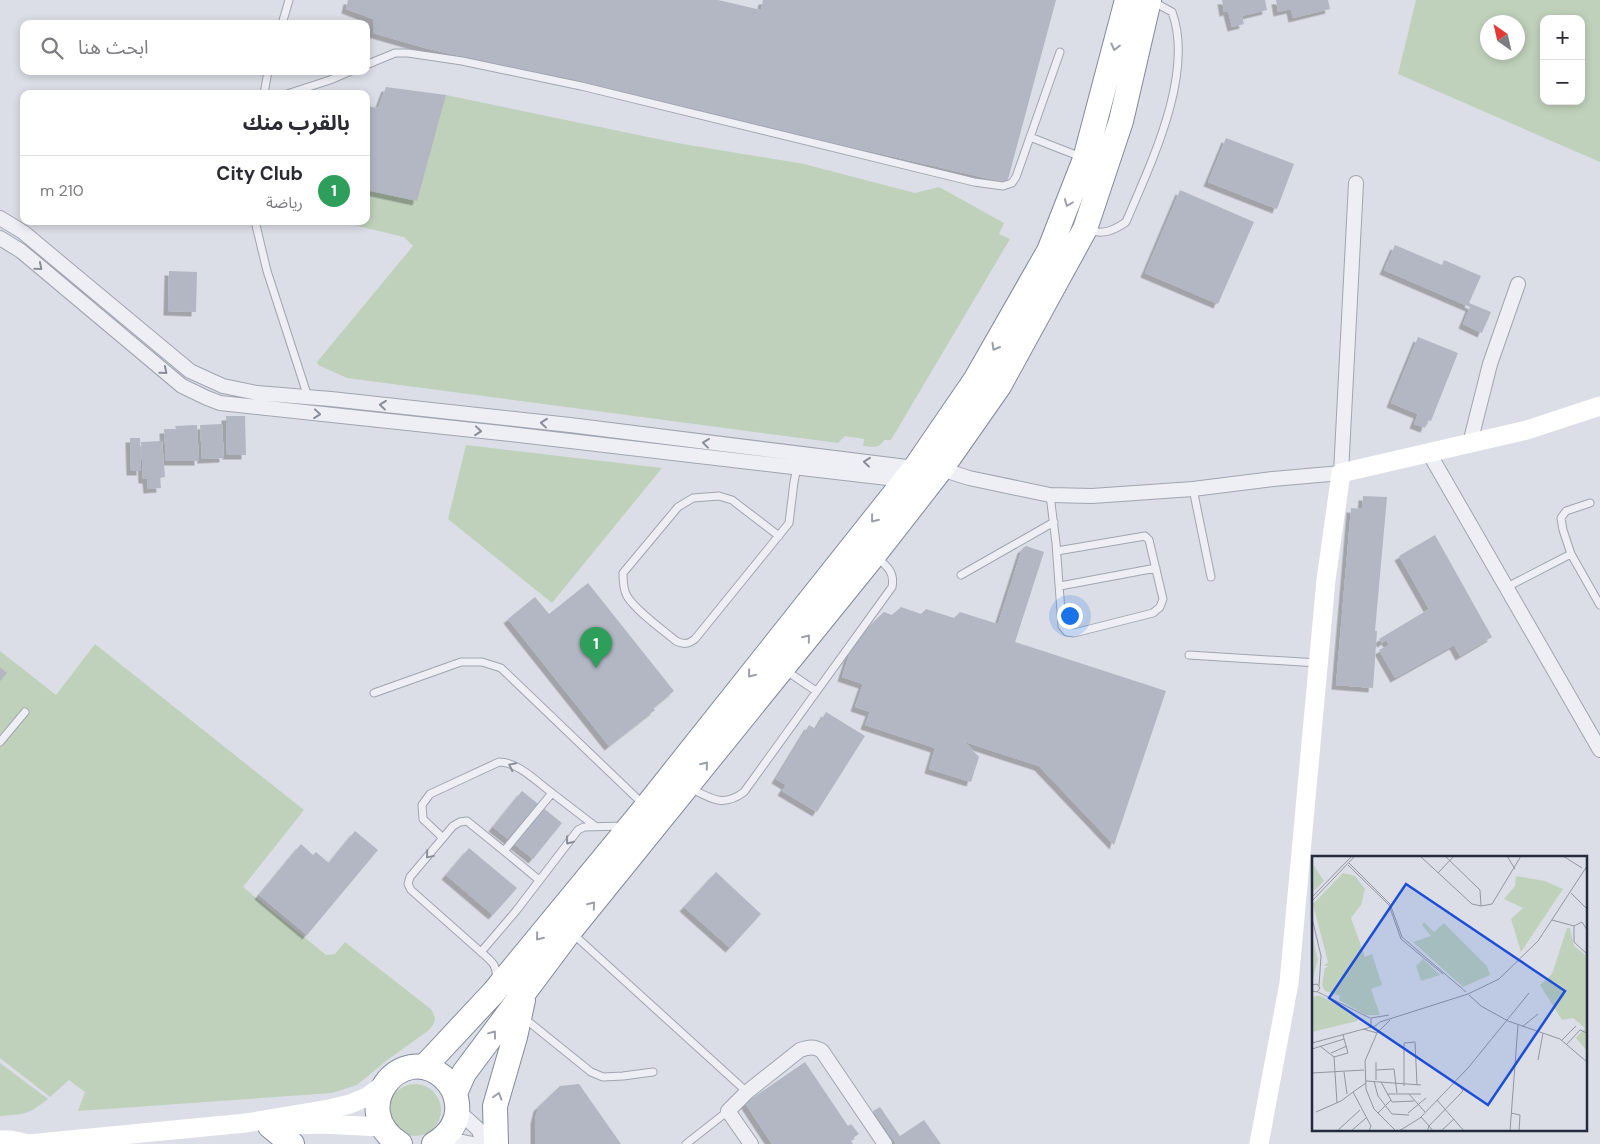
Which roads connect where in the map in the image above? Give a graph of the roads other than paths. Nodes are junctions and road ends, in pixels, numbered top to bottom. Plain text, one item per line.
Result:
1 (289, 0) edge
2 (1127, 0) edge
3 (1149, 0) edge
4 (283, 20) edge
5 (1060, 52) dead end
6 (370, 63) edge
7 (267, 75) edge
8 (342, 75) edge
9 (265, 90) edge
10 (299, 90) edge
11 (1030, 137) junction
12 (1086, 159) junction
13 (1356, 183) dead end
14 (0, 218) edge
15 (256, 225) edge
16 (1085, 229) junction
17 (0, 238) edge
18 (1518, 284) dead end
19 (308, 397) junction
20 (1600, 406) edge
21 (1470, 443) junction
22 (1429, 452) junction
23 (797, 467) junction
24 (941, 469) junction
25 (1341, 473) junction
26 (910, 474) junction
27 (1193, 489) junction
28 (1050, 495) junction
29 (1590, 503) dead end
30 (1054, 522) junction
31 (779, 536) junction
32 (1057, 551) junction
33 (1571, 554) junction
34 (874, 556) junction
35 (1156, 568) junction
36 (961, 576) dead end
37 (1211, 577) dead end
38 (1060, 586) junction
39 (1506, 587) junction
40 (1600, 605) edge
41 (1189, 655) dead end
42 (1318, 663) junction
43 (782, 669) junction
44 (816, 690) junction
45 (374, 693) dead end
46 (24, 712) dead end
47 (0, 742) edge
48 (1600, 750) edge
49 (688, 787) junction
50 (552, 793) junction
51 (646, 807) junction
52 (595, 826) junction
53 (630, 826) junction
54 (443, 838) junction
55 (504, 851) junction
56 (539, 880) junction
57 (570, 931) junction
58 (482, 952) junction
59 (494, 992) junction
60 (525, 992) junction
61 (519, 1015) junction
62 (424, 1067) junction
63 (653, 1072) dead end
64 (383, 1085) junction
65 (747, 1092) junction
66 (456, 1101) junction
67 (728, 1111) junction
68 (246, 1122) junction
69 (270, 1126) junction
70 (384, 1136) edge
71 (0, 1140) edge
72 (439, 1141) edge
73 (29, 1144) edge
74 (292, 1144) edge
75 (473, 1144) edge
76 (485, 1144) edge
77 (496, 1144) edge
78 (686, 1144) edge
79 (751, 1144) edge
80 (886, 1144) edge
81 (1259, 1144) edge

1 - 4 lane
2 -> 12 highway
3 - 16 highway
3 - 16 lane
5 - 11 lane
6 - 11 lane
7 - 9 lane
8 - 10 lane
11 - 12 lane
12 -> 26 highway
13 - 25 street
14 - 19 street
15 - 19 lane
16 - 24 highway
17 -> 23 street
18 - 21 street
26 -> 19 street
20 - 21 street
21 - 22 street
22 - 25 street
22 - 39 street
23 - 26 street
23 - 31 lane
24 - 28 street
24 - 34 highway
25 - 27 street
25 - 42 street
26 -> 51 highway
27 - 28 street
27 - 37 lane
28 - 30 lane
29 - 33 lane
30 - 32 lane
30 - 36 lane
31 - 31 lane
32 - 35 lane
32 - 38 lane
33 - 39 lane
33 - 40 lane
43 -> 34 highway
34 - 44 lane
35 - 38 lane
35 - 38 lane
39 - 48 street
41 - 42 lane
42 - 81 street
43 - 44 lane
49 -> 43 highway
44 - 49 lane
45 - 51 lane
46 - 47 lane
57 -> 49 highway
50 - 52 lane
50 -> 54 lane
50 - 55 lane
51 - 53 highway
52 - 53 lane
52 -> 56 lane
53 -> 59 highway
54 - 55 lane
54 -> 58 lane
55 - 56 lane
56 - 58 lane
57 - 60 highway
57 - 65 lane
58 - 59 lane
59 - 62 highway
60 - 61 highway
66 -> 60 highway
61 - 63 lane
77 -> 61 highway
62 - 64 highway
62 - 66 highway
64 - 68 street
64 - 70 highway
65 - 67 street
65 - 80 street
66 - 72 highway
66 - 76 street
67 - 78 lane
67 - 79 street
68 - 69 street
68 - 73 street
69 - 70 street
69 - 74 highway
71 - 73 street
72 - 75 street

